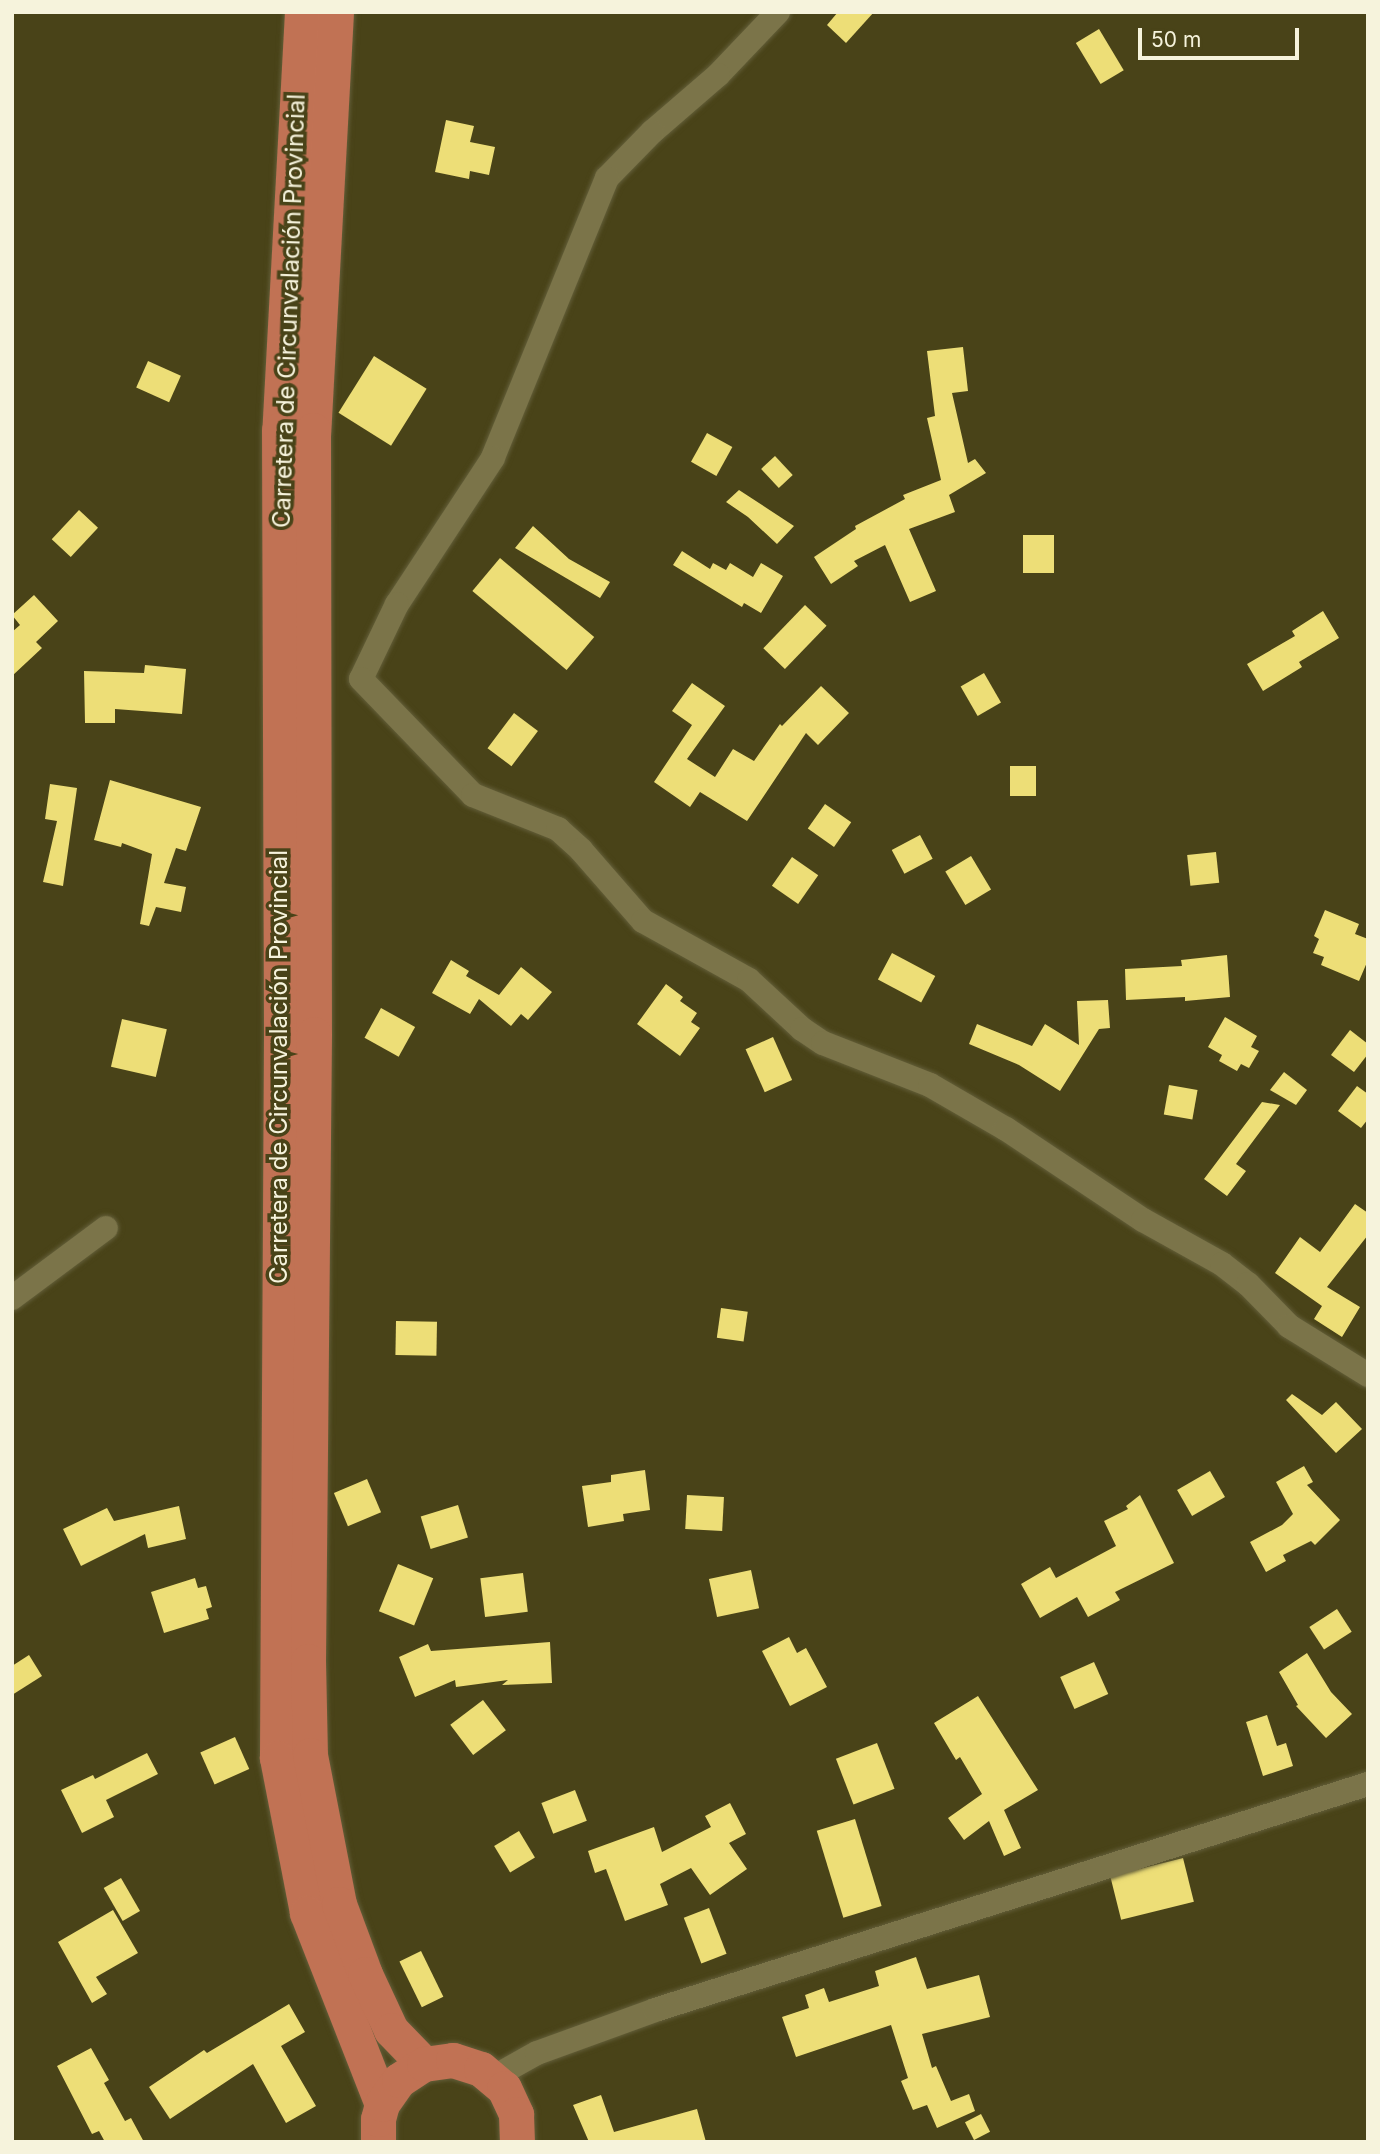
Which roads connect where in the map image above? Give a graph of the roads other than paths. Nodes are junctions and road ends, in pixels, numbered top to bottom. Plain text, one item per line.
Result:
1 (302, 12) edge
2 (336, 12) edge
3 (778, 12) edge
4 (106, 1228) dead end
5 (12, 1298) edge
6 (1368, 1375) edge
7 (1368, 1784) edge
8 (424, 2064) junction
9 (494, 2077) junction
10 (375, 2130) edge
11 (517, 2142) edge

1 - 10 highway, Carretera de Circunvalación Provincial
2 - 8 highway, Carretera de Circunvalación Provincial
3 - 6 street
4 - 5 street
7 - 9 street
8 - 9 highway
8 - 10 highway
9 - 11 highway

